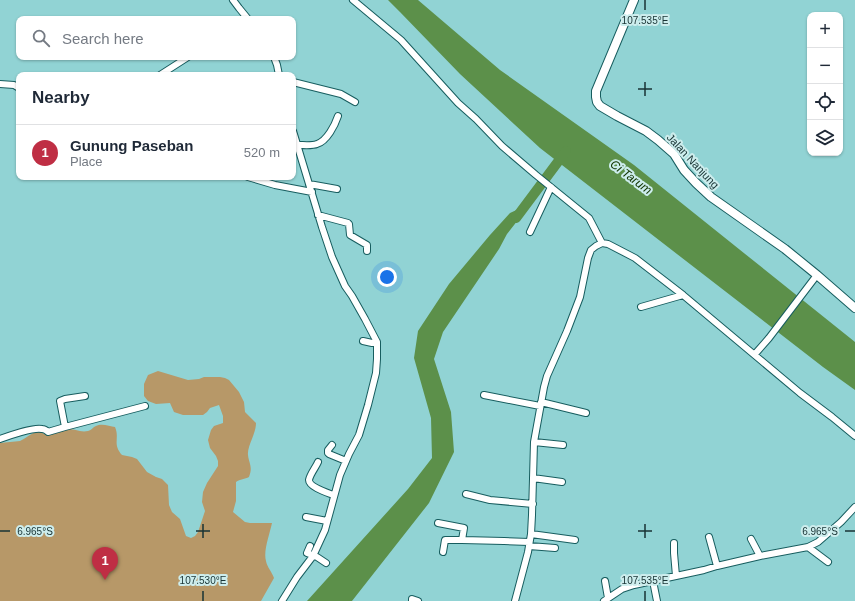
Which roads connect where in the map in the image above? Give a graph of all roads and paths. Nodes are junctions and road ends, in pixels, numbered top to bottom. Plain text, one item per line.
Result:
1 (234, 0) edge
2 (353, 0) edge
3 (634, 0) edge
4 (246, 16) edge
5 (183, 60) edge
6 (275, 60) edge
7 (165, 72) edge
8 (278, 72) edge
9 (296, 83) edge
10 (0, 84) edge
11 (16, 86) edge
12 (356, 102) dead end
13 (338, 116) dead end
14 (296, 139) edge
15 (298, 145) junction
16 (258, 180) edge
17 (309, 184) junction
18 (551, 187) junction
19 (337, 190) dead end
20 (312, 192) junction
21 (318, 215) junction
22 (530, 232) dead end
23 (602, 243) junction
24 (367, 251) dead end
25 (817, 275) junction
26 (683, 295) junction
27 (642, 306) dead end
28 (855, 308) edge
29 (363, 341) dead end
30 (377, 342) junction
31 (755, 354) junction
32 (484, 395) dead end
33 (85, 396) dead end
34 (540, 404) junction
35 (145, 406) dead end
36 (586, 413) dead end
37 (65, 427) junction
38 (855, 436) edge
39 (0, 439) edge
40 (534, 442) junction
41 (332, 445) dead end
42 (564, 445) dead end
43 (346, 461) junction
44 (318, 462) dead end
45 (534, 478) junction
46 (562, 482) dead end
47 (466, 494) dead end
48 (334, 495) junction
49 (533, 504) junction
50 (855, 507) edge
51 (306, 517) dead end
52 (327, 521) junction
53 (438, 523) dead end
54 (531, 534) junction
55 (709, 537) dead end
56 (751, 539) dead end
57 (462, 540) junction
58 (575, 540) dead end
59 (674, 543) dead end
60 (529, 544) junction
61 (808, 547) junction
62 (555, 548) dead end
63 (316, 549) junction
64 (443, 552) dead end
65 (313, 556) junction
66 (760, 556) junction
67 (828, 562) dead end
68 (326, 564) dead end
69 (717, 566) junction
70 (676, 576) junction
71 (605, 581) dead end
72 (653, 581) junction
73 (606, 600) edge
74 (282, 601) edge
75 (412, 601) edge
76 (418, 601) edge
77 (515, 601) edge
78 (657, 601) edge

1 - 4 street
2 - 18 street
3 - 25 main road, Jalan Nanjung
5 - 7 street
6 - 8 street
9 - 12 street
10 - 11 street
13 - 15 street
14 - 15 street
15 - 17 street
16 - 20 street
17 - 19 street
17 - 20 street
18 - 22 street
18 - 23 street
20 - 21 street
21 - 24 street
21 - 30 street
23 - 26 street
23 - 34 street
25 - 28 main road, Jalan Nanjung
25 - 31 street
26 - 27 street
26 - 31 street
29 - 30 street
30 - 43 street
31 - 38 street
32 - 34 street
33 - 37 street
34 - 36 street
34 - 40 street
35 - 37 street
37 - 39 street
40 - 42 street
40 - 45 street
41 - 43 street
43 - 48 street
44 - 48 street
45 - 46 street
45 - 49 street
47 - 49 street
48 - 52 street
49 - 54 street
50 - 61 street
51 - 52 street
52 - 63 street
53 - 57 street
54 - 58 street
54 - 60 street
55 - 69 street
56 - 66 street
57 - 60 street
57 - 64 street
59 - 70 street
60 - 62 street
60 - 77 street
61 - 66 street
61 - 67 street
63 - 65 street
63 - 65 street
65 - 68 street
65 - 74 street
66 - 69 street
69 - 70 street
70 - 72 street
71 - 73 street
72 - 73 street
72 - 78 street
75 - 76 street

